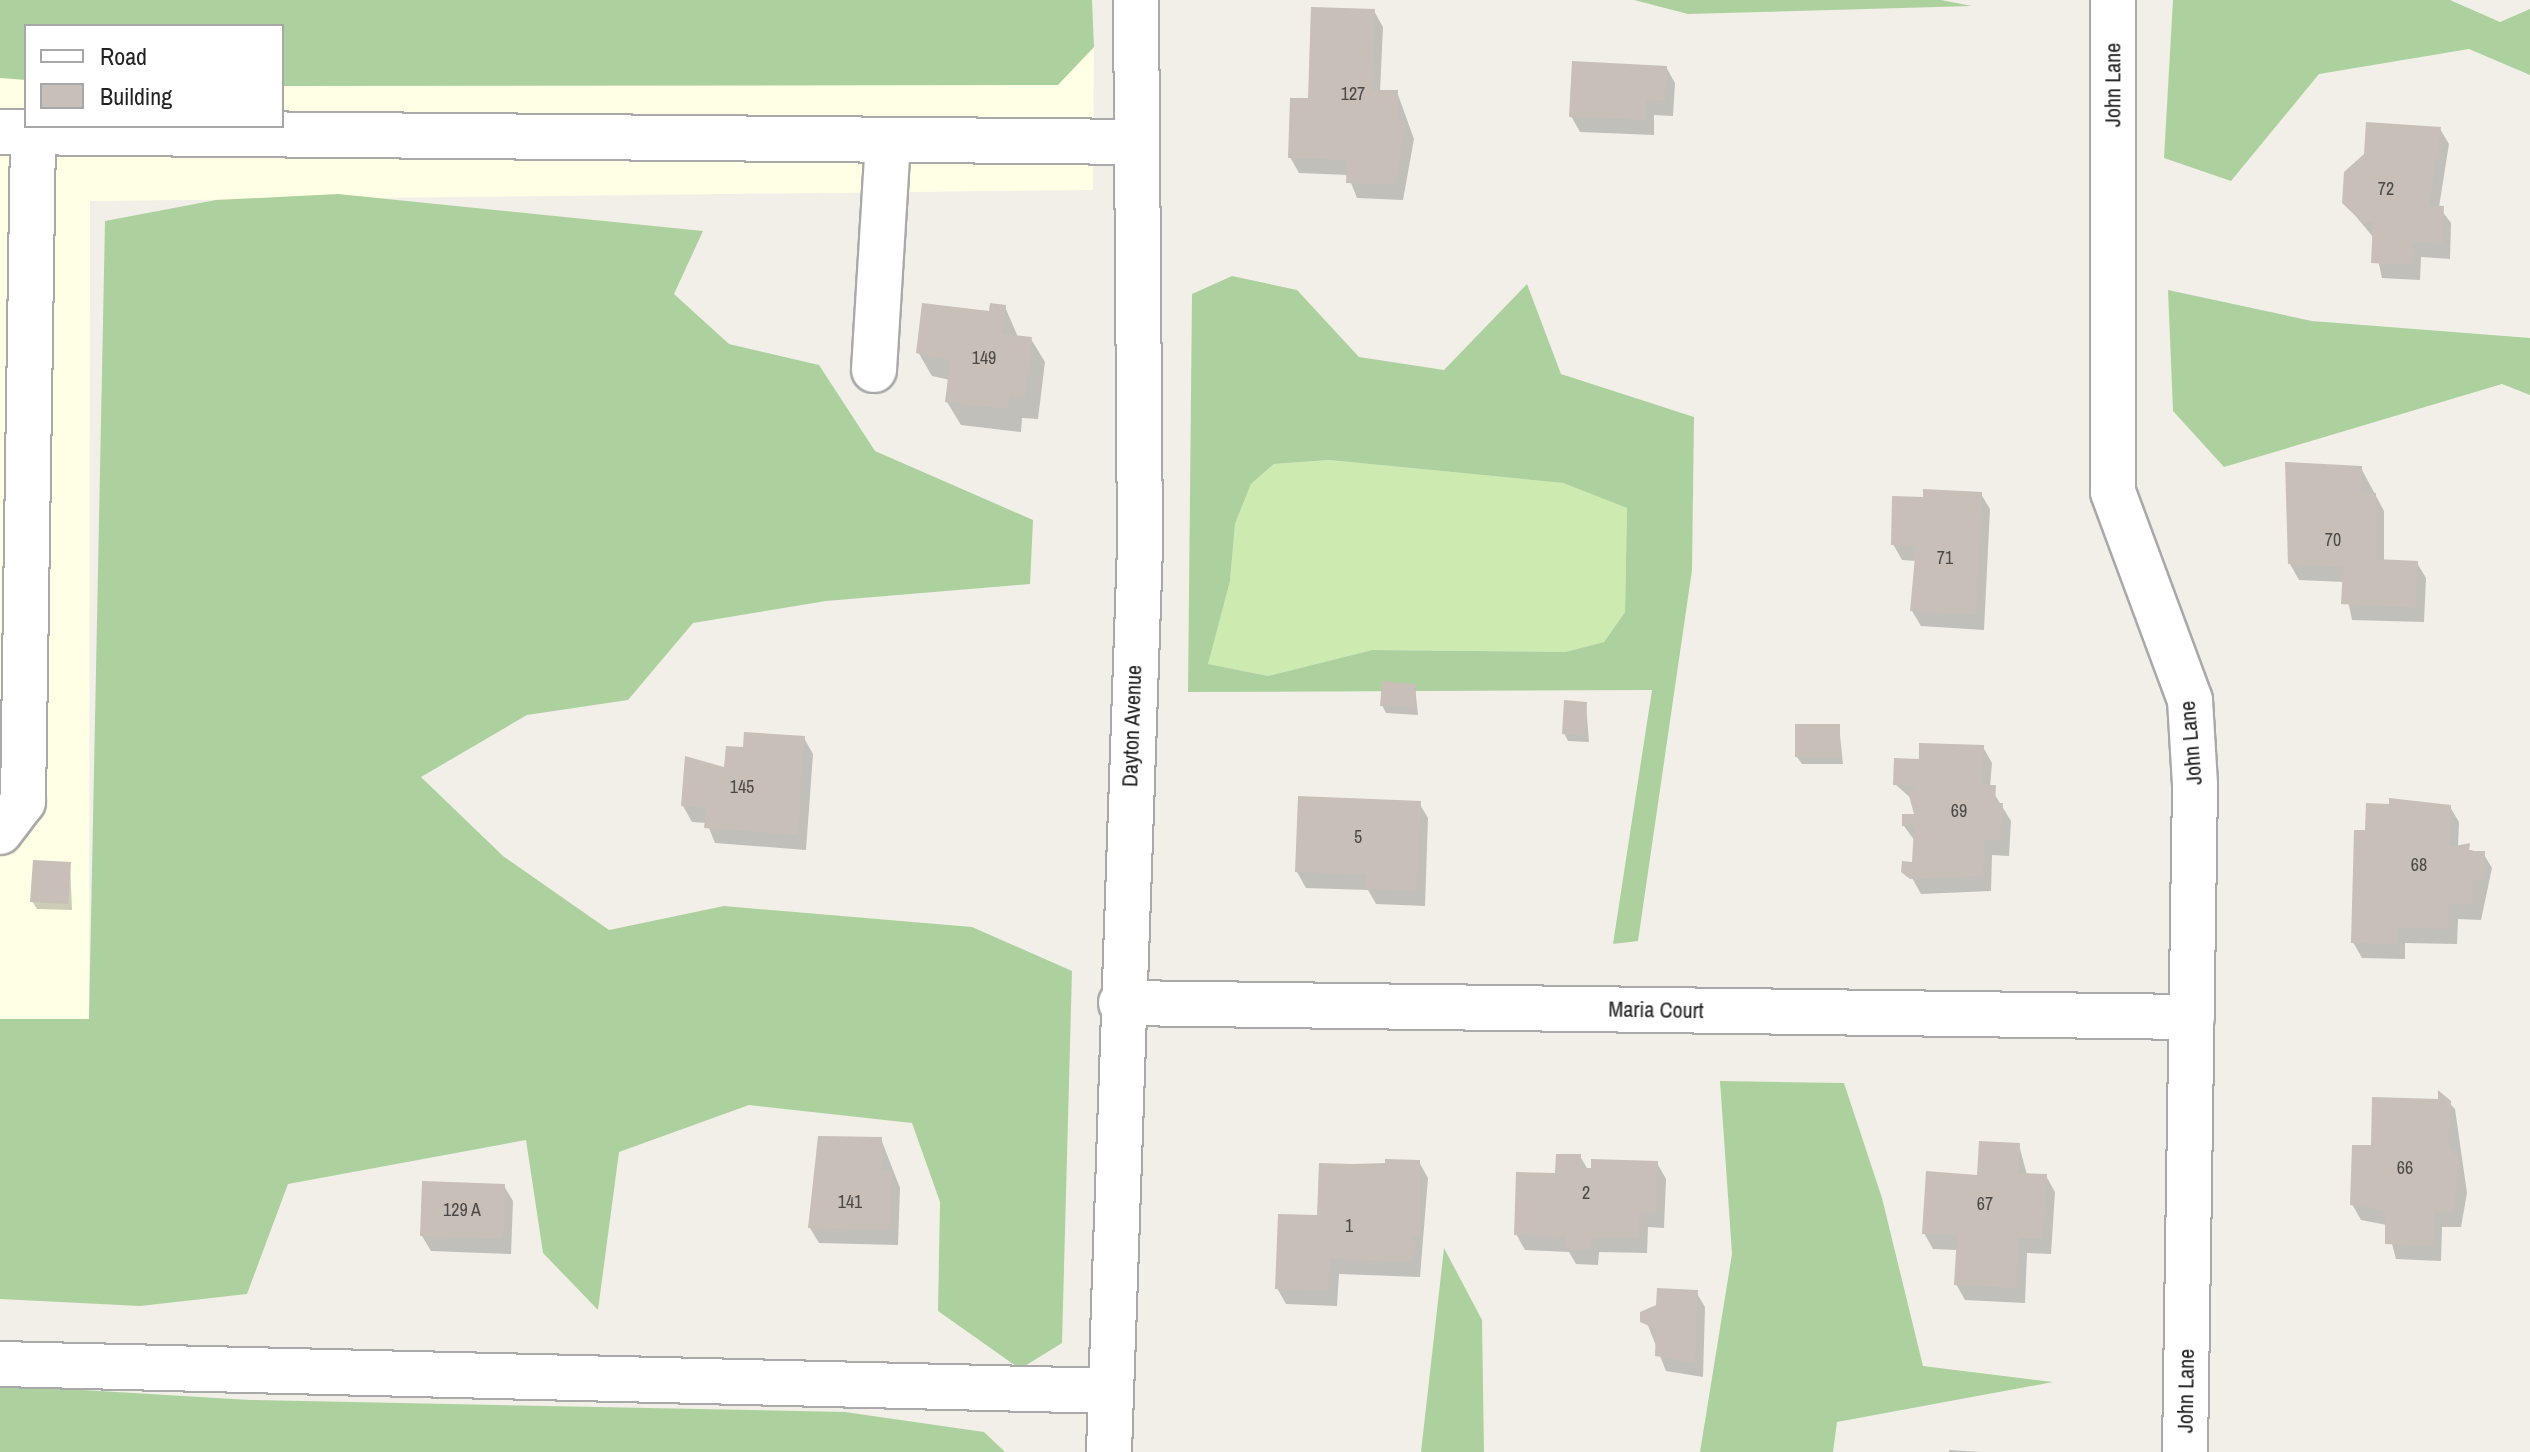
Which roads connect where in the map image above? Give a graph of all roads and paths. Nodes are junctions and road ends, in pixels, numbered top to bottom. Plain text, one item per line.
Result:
1 (1136, 0) edge
2 (2113, 0) edge
3 (16, 132) edge
4 (888, 140) junction
5 (1136, 142) junction
6 (874, 370) dead end
7 (0, 832) edge
8 (1121, 1003) junction
9 (2192, 1017) junction
10 (0, 1364) edge
11 (1111, 1391) junction
12 (1109, 1452) edge
13 (2185, 1452) edge

1 - 5 street, Dayton Avenue
2 - 9 street, John Lane
3 - 4 street
3 - 7 street
4 - 5 street
4 - 6 street
5 - 8 street, Dayton Avenue
8 - 9 street, Maria Court
8 - 11 street, Dayton Avenue
9 - 13 street, John Lane
10 - 11 street
11 - 12 street, Dayton Avenue

